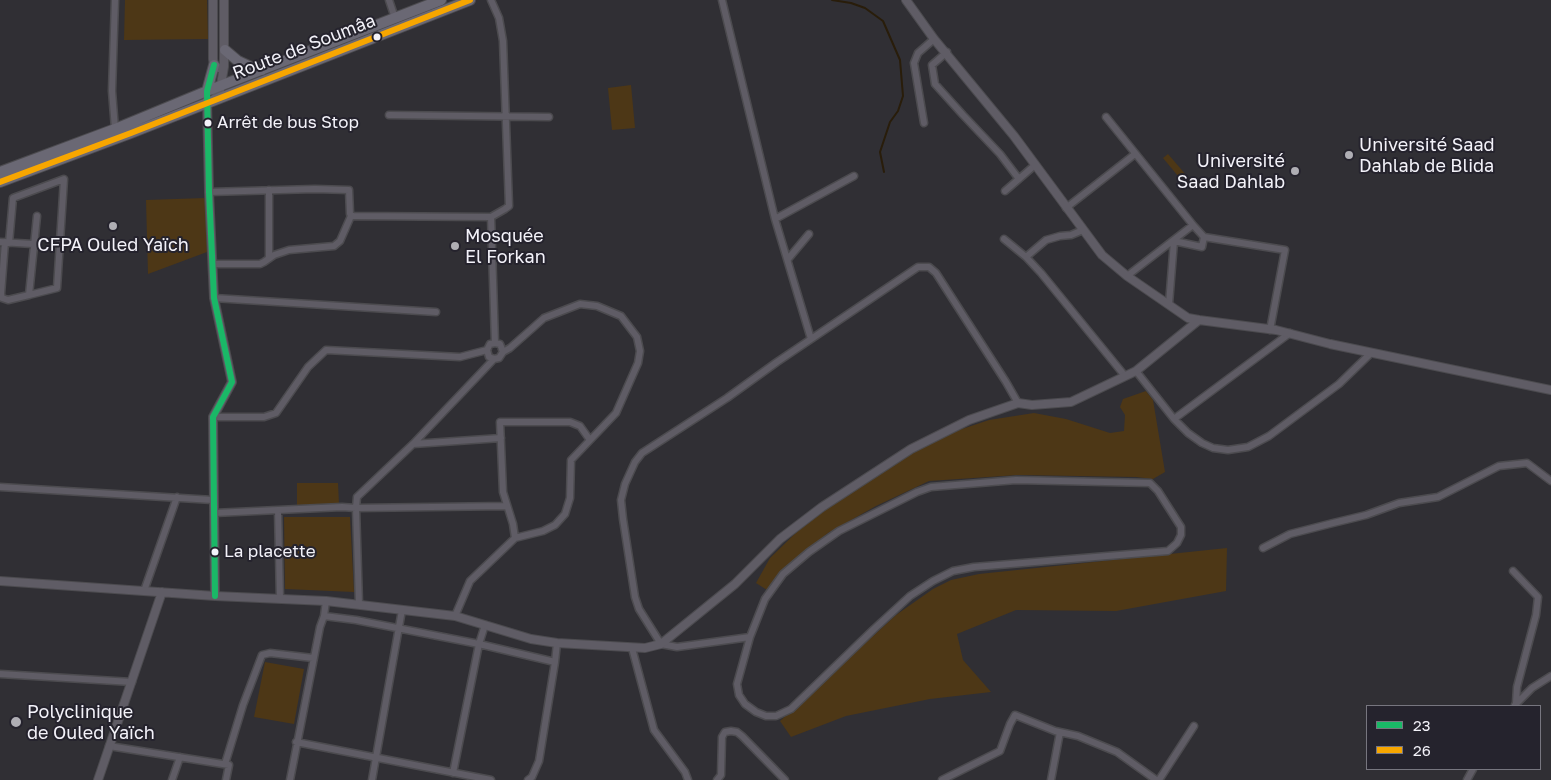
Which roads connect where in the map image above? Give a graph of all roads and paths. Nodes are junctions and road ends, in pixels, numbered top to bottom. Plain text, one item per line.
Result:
1 (115, 0) edge
2 (213, 0) edge
3 (224, 0) edge
4 (389, 0) edge
5 (441, 0) edge
6 (470, 0) edge
7 (491, 0) edge
8 (722, 0) edge
9 (906, 0) edge
10 (396, 18) junction
11 (934, 39) junction
12 (225, 50) junction
13 (947, 52) junction
14 (219, 66) junction
15 (262, 70) junction
16 (221, 85) junction
17 (207, 91) junction
18 (210, 102) junction
19 (390, 115) dead end
20 (506, 117) junction
21 (549, 117) dead end
22 (1106, 117) dead end
23 (924, 123) dead end
24 (115, 129) junction
25 (1135, 154) junction
26 (1035, 165) junction
27 (0, 172) edge
28 (854, 176) dead end
29 (1019, 179) junction
30 (0, 182) edge
31 (269, 190) junction
32 (1004, 191) dead end
33 (208, 192) junction
34 (1066, 208) junction
35 (37, 216) dead end
36 (351, 216) junction
37 (491, 217) junction
38 (775, 219) junction
39 (1193, 225) junction
40 (1083, 230) junction
41 (809, 234) dead end
42 (1204, 237) junction
43 (1004, 239) dead end
44 (1174, 241) junction
45 (5, 242) edge
46 (33, 244) junction
47 (1026, 257) junction
48 (269, 258) junction
49 (788, 259) junction
50 (213, 264) junction
51 (1127, 276) junction
52 (29, 294) junction
53 (214, 298) junction
54 (1169, 304) junction
55 (436, 312) dead end
56 (1199, 320) junction
57 (1270, 330) junction
58 (1290, 334) junction
59 (811, 339) junction
60 (495, 343) junction
61 (487, 350) junction
62 (504, 352) junction
63 (1371, 353) junction
64 (494, 359) junction
65 (1136, 371) junction
66 (1125, 376) junction
67 (1551, 390) edge
68 (1018, 403) junction
69 (212, 417) junction
70 (1174, 419) junction
71 (501, 438) junction
72 (590, 440) junction
73 (413, 444) junction
74 (1551, 481) edge
75 (0, 487) edge
76 (177, 497) junction
77 (213, 500) junction
78 (507, 506) junction
79 (356, 508) junction
80 (278, 510) junction
81 (214, 513) junction
82 (515, 538) junction
83 (1263, 548) dead end
84 (1513, 570) dead end
85 (0, 581) edge
86 (144, 590) junction
87 (162, 592) junction
88 (216, 596) junction
89 (280, 599) junction
90 (326, 600) junction
91 (359, 604) junction
92 (402, 610) junction
93 (324, 616) junction
94 (455, 616) junction
95 (485, 625) junction
96 (398, 629) junction
97 (750, 637) junction
98 (557, 643) junction
99 (479, 644) junction
100 (661, 644) junction
101 (632, 648) junction
102 (313, 658) junction
103 (555, 662) junction
104 (0, 674) edge
105 (1551, 676) edge
106 (132, 682) junction
107 (1515, 705) edge
108 (1194, 726) dead end
109 (1060, 732) junction
110 (296, 742) junction
111 (110, 746) junction
112 (180, 757) junction
113 (376, 758) junction
114 (225, 764) junction
115 (453, 773) junction
116 (460, 777) edge
117 (98, 780) edge
118 (172, 780) edge
119 (226, 780) edge
120 (290, 780) edge
121 (372, 780) edge
122 (491, 780) edge
123 (528, 780) edge
124 (688, 780) edge
125 (717, 780) edge
126 (785, 780) edge
127 (942, 780) edge
128 (1051, 780) edge
129 (1158, 780) edge

1 - 24 street
2 - 14 street
3 - 12 street
4 - 10 street
5 - 10 highway, Route de Soumâa
6 - 18 highway, Route de Soumâa
7 - 20 street
8 - 38 street
9 - 11 street
10 - 15 highway, Route de Soumâa
11 - 13 street
11 - 23 street
12 - 14 street
12 - 15 highway
13 - 26 street
13 - 29 street
14 - 16 street
14 - 17 highway
15 - 16 highway, Route de Soumâa
16 - 17 highway, Route de Soumâa
16 - 18 street
17 - 18 street
17 - 24 highway, Route de Soumâa
18 - 30 highway, Route de Soumâa
18 - 33 street
19 - 20 street
20 - 21 street
20 - 37 street
22 - 25 street
24 - 27 highway, Route de Soumâa
25 - 34 street
25 - 39 street
26 - 29 street
26 - 34 street
28 - 38 street
29 - 32 street
31 - 33 street
31 - 36 street
31 - 48 street
33 - 50 street
34 - 40 street
35 - 46 street
36 - 37 street
36 - 48 street
37 - 60 street
38 - 49 street
39 - 42 street
39 - 44 street
40 - 47 street
40 - 51 street
41 - 49 street
42 - 44 street
42 - 57 street
43 - 47 street
44 - 51 street
44 - 54 street
45 - 46 street
45 - 52 street
45 - 52 street
46 - 52 street
47 - 66 street
48 - 50 street
49 - 59 street
50 - 53 street
51 - 54 street
53 - 55 street
53 - 69 street
54 - 56 street
56 - 57 street
56 - 65 street
57 - 58 street
58 - 63 street
58 - 70 street
59 - 68 street
59 - 100 street
60 - 61 street
60 - 62 street
61 - 64 street
61 - 69 street
62 - 64 street
62 - 72 street
63 - 67 street
63 - 70 street
64 - 73 street
65 - 66 street
65 - 70 street
66 - 68 street
68 - 100 street
69 - 77 street
71 - 72 street
71 - 73 street
71 - 78 street
72 - 82 street
73 - 79 street
74 - 83 street
75 - 76 street
76 - 77 street
76 - 86 street
77 - 81 street
78 - 79 street
78 - 82 street
79 - 80 street
79 - 91 street
80 - 81 street
80 - 89 street
81 - 88 street
82 - 94 street
84 - 107 street
85 - 86 street
86 - 87 street
87 - 88 street
87 - 106 street
88 - 89 street
89 - 90 street
90 - 91 street
90 - 93 street
91 - 92 street
92 - 94 street
92 - 96 street
93 - 96 street
93 - 102 street
94 - 95 street
95 - 98 street
95 - 99 street
96 - 99 street
96 - 113 street
97 - 97 street
97 - 100 street
98 - 101 street
98 - 103 street
99 - 103 street
99 - 115 street
100 - 101 street
101 - 124 street
102 - 110 street
102 - 114 street
103 - 123 street
104 - 106 street
105 - 107 street
106 - 111 street
108 - 129 street
109 - 127 street
109 - 128 street
109 - 129 street
110 - 113 street
110 - 120 street
111 - 112 street
111 - 117 street
112 - 114 street
112 - 118 street
113 - 115 street
113 - 121 street
114 - 119 street
115 - 116 street
116 - 122 street
125 - 126 street

